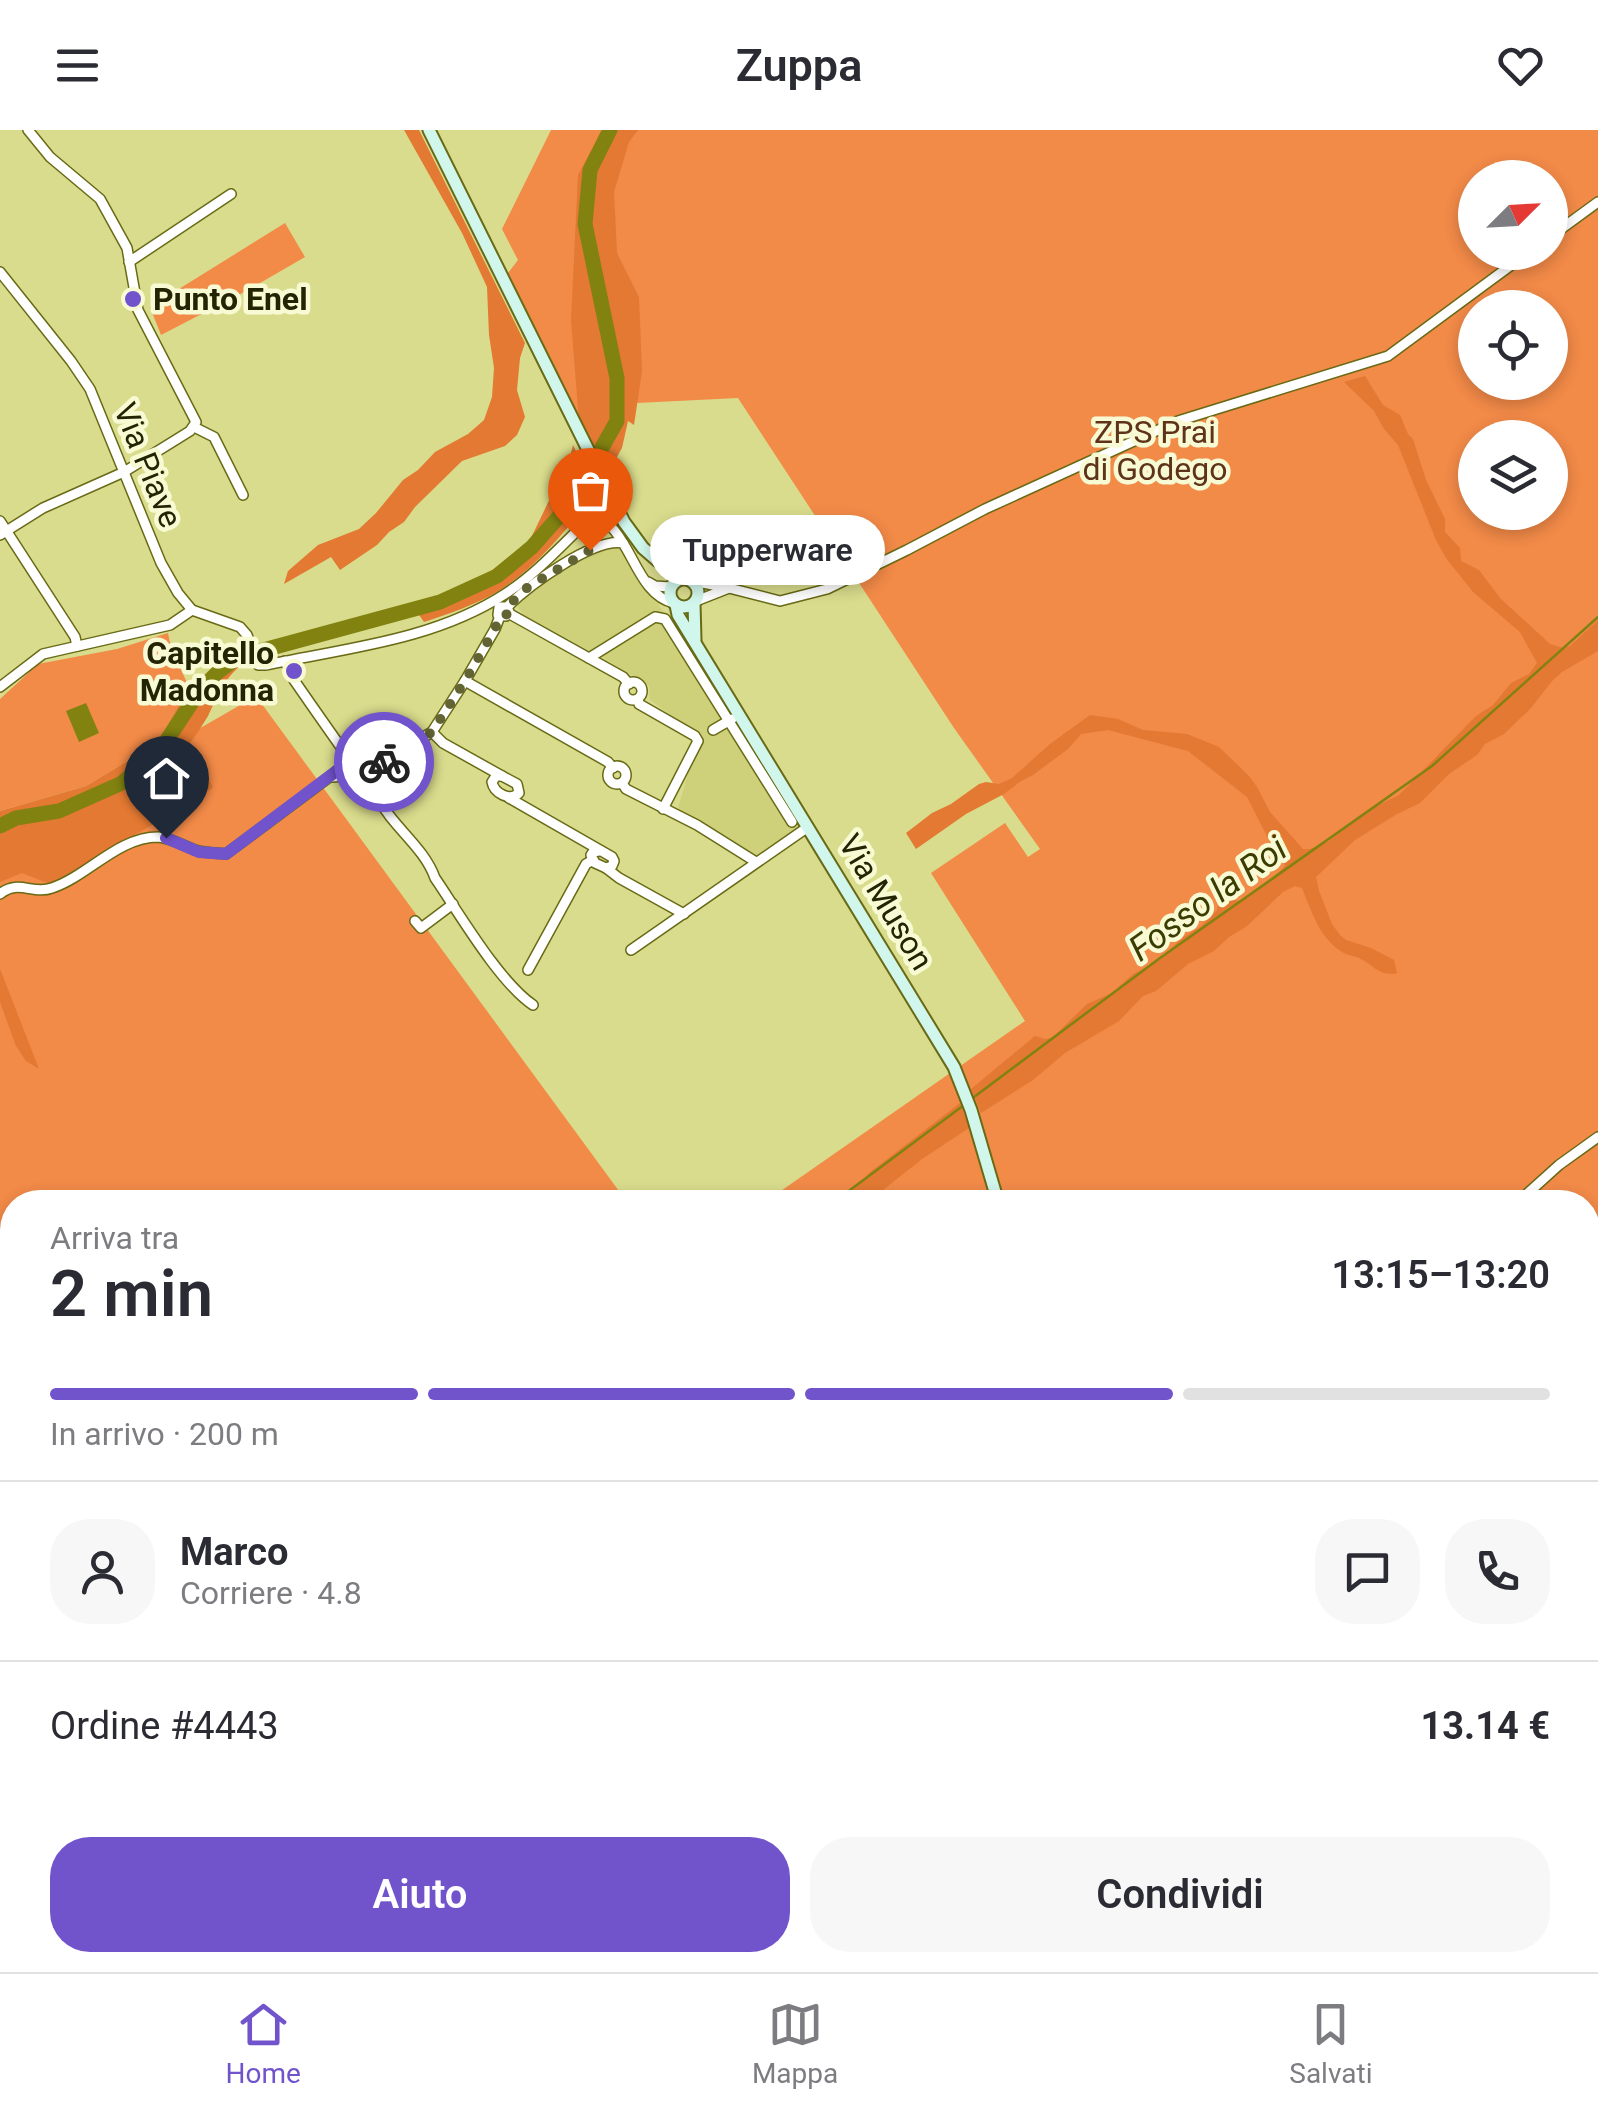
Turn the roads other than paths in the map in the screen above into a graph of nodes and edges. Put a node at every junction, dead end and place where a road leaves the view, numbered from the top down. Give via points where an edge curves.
1 (28, 130) edge
2 (429, 130) edge
3 (231, 194) dead end
4 (1598, 202) edge
5 (1568, 224) edge
6 (130, 262) junction
7 (1505, 270) edge
8 (0, 272) edge
9 (194, 427) junction
10 (124, 472) junction
11 (242, 495) dead end
12 (612, 499) junction
13 (592, 520) junction
14 (2, 529) edge
15 (623, 543) junction
16 (658, 560) junction
17 (646, 580) junction
18 (689, 580) junction
19 (671, 586) junction
20 (729, 588) junction
21 (695, 602) junction
22 (675, 604) junction
23 (192, 610) junction
24 (505, 612) junction
25 (696, 644) junction
26 (77, 646) junction
27 (589, 658) junction
28 (285, 661) junction
29 (465, 681) junction
30 (0, 688) edge
31 (734, 718) junction
32 (432, 732) junction
33 (697, 738) junction
34 (351, 760) junction
35 (361, 775) junction
36 (495, 775) junction
37 (330, 778) junction
38 (781, 794) junction
39 (517, 798) junction
40 (663, 809) junction
41 (792, 822) dead end
42 (808, 827) junction
43 (594, 852) junction
44 (756, 862) junction
45 (0, 894) edge
46 (452, 904) junction
47 (684, 914) junction
48 (415, 920) dead end
49 (632, 950) dead end
50 (528, 970) dead end
51 (533, 1005) dead end
52 (1598, 1136) edge
53 (995, 1190) edge
54 (1531, 1190) edge

1 - 6 street via 100,199
2 - 12 main road, Via Muson
3 - 6 street
4 - 5 street
6 - 9 street via 138,310
7 - 20 street via 1388,356 1178,420 826,589 780,601
8 - 10 street, Via Piave via 90,389
9 - 10 street
9 - 11 street via 214,437
10 - 14 street
10 - 23 street, Via Piave via 161,564
12 - 13 street
12 - 16 main road, Via Muson via 634,538
13 - 15 street via 609,523
13 - 28 street via 526,579 468,615 398,638
14 - 26 street
15 - 17 street
15 - 24 street via 590,550 528,587
16 - 18 main road, Via Muson
16 - 19 main road, Via Muson
17 - 19 street
17 - 22 street via 663,601
18 - 19 main road
18 - 20 street
18 - 21 main road, Via Muson via 698,590
19 - 22 main road, Via Muson
20 - 21 street
21 - 22 main road
21 - 25 main road, Via Muson
22 - 25 main road, Via Muson
23 - 26 street via 170,625
23 - 28 street via 240,627 258,664
24 - 27 street
24 - 29 street
25 - 31 main road, Via Muson
26 - 30 street via 36,658
27 - 31 street via 659,616
27 - 33 street via 640,686 639,704
28 - 34 street
29 - 32 street
29 - 40 street via 608,762 608,778
31 - 33 street
31 - 38 main road, Via Muson
32 - 35 street
32 - 36 street
33 - 40 street
34 - 35 street
34 - 37 street
35 - 37 street
35 - 46 street via 430,863
36 - 39 street via 517,784
36 - 39 street via 495,790
37 - 45 street via 226,854 152,837 48,890 16,886
38 - 41 street
38 - 42 main road, Via Muson
39 - 43 street
40 - 44 street
42 - 44 street
42 - 53 main road, Via Muson via 940,1043 972,1110
43 - 47 street via 612,857 609,867 619,878
43 - 50 street
44 - 47 street
46 - 48 street via 421,928
46 - 51 street via 518,995
47 - 49 street
52 - 54 street

